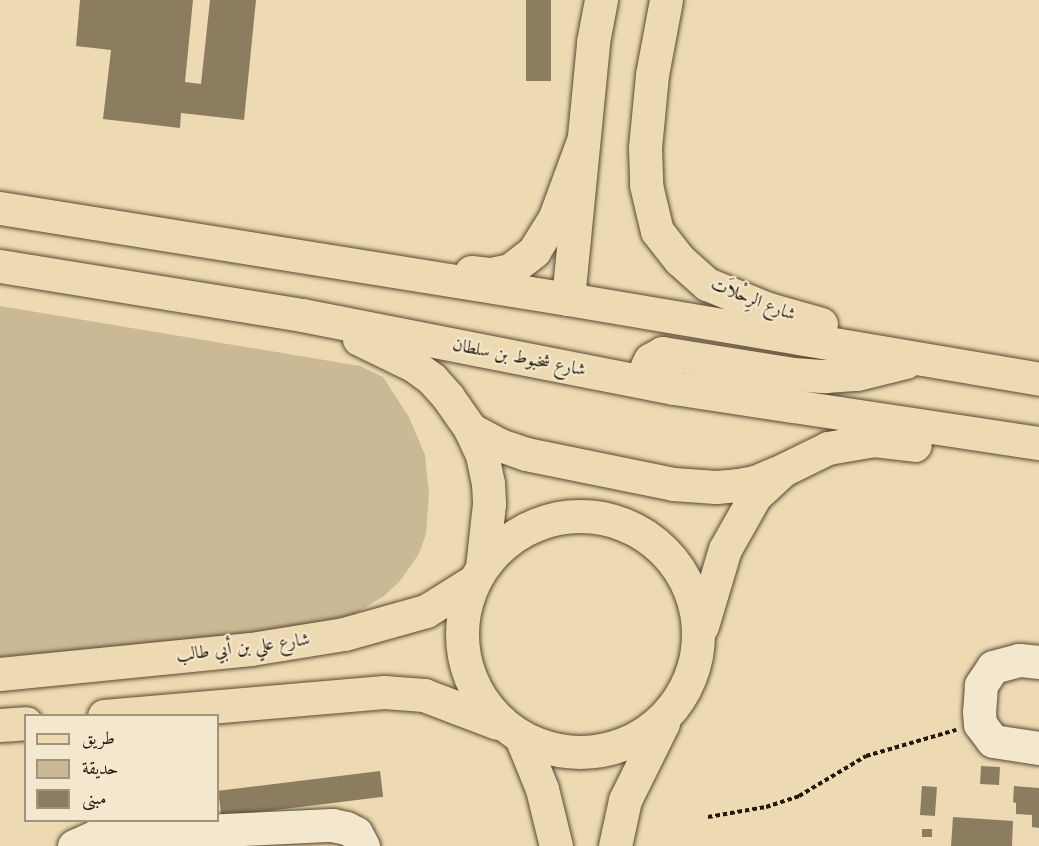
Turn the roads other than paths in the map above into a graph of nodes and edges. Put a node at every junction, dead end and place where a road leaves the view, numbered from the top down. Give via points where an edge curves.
1 (601, 0) edge
2 (666, 0) edge
3 (583, 141) junction
4 (0, 208) edge
5 (347, 263) junction
6 (0, 266) edge
7 (568, 299) junction
8 (302, 315) junction
9 (919, 358) junction
10 (1039, 379) edge
11 (656, 384) junction
12 (470, 429) junction
13 (1039, 443) edge
14 (1039, 465) edge
15 (783, 470) junction
16 (478, 574) junction
17 (699, 636) junction
18 (1039, 662) edge
19 (0, 674) edge
20 (127, 714) edge
21 (668, 714) junction
22 (24, 723) edge
23 (0, 725) edge
24 (513, 731) junction
25 (1039, 748) edge
26 (74, 846) edge
27 (363, 846) edge
28 (556, 846) edge
29 (615, 846) edge

1 - 3 main road
2 - 9 main road, شارع الرِحْلاَت via 652,75 645,148 646,185 657,231 680,260 707,284 768,309
3 - 5 main road via 546,234 534,251 510,270 491,274
3 - 7 main road
4 - 5 main road
5 - 7 main road
6 - 8 main road, شارع شخبوط بن سلطان
7 - 9 main road
8 - 11 main road, شارع شخبوط بن سلطان
8 - 12 main road via 413,365 448,397
9 - 10 main road
9 - 11 main road via 867,372 825,376 662,353 647,366
11 - 13 main road, شارع شخبوط بن سلطان
12 - 15 main road via 526,454 674,484 716,487 755,482
12 - 16 main road via 482,455 488,483 489,504
14 - 15 main road via 874,440 828,448
15 - 17 main road via 755,496 725,549
16 - 17 main road via 497,549 536,524 582,516 627,526 657,545 680,571 691,591
16 - 19 main road, شارع علي بن أبي طالب via 426,611 344,634 251,649
16 - 24 main road via 462,619 463,658 478,696
17 - 21 main road via 691,678
18 - 25 lane via 1006,662 986,674 981,685 980,724 993,741
20 - 24 main road via 384,692 424,695
21 - 24 main road via 632,741 588,753 542,747
21 - 29 main road via 625,800
22 - 23 main road
24 - 28 main road via 542,789
26 - 27 lane via 96,836 332,825 356,833

